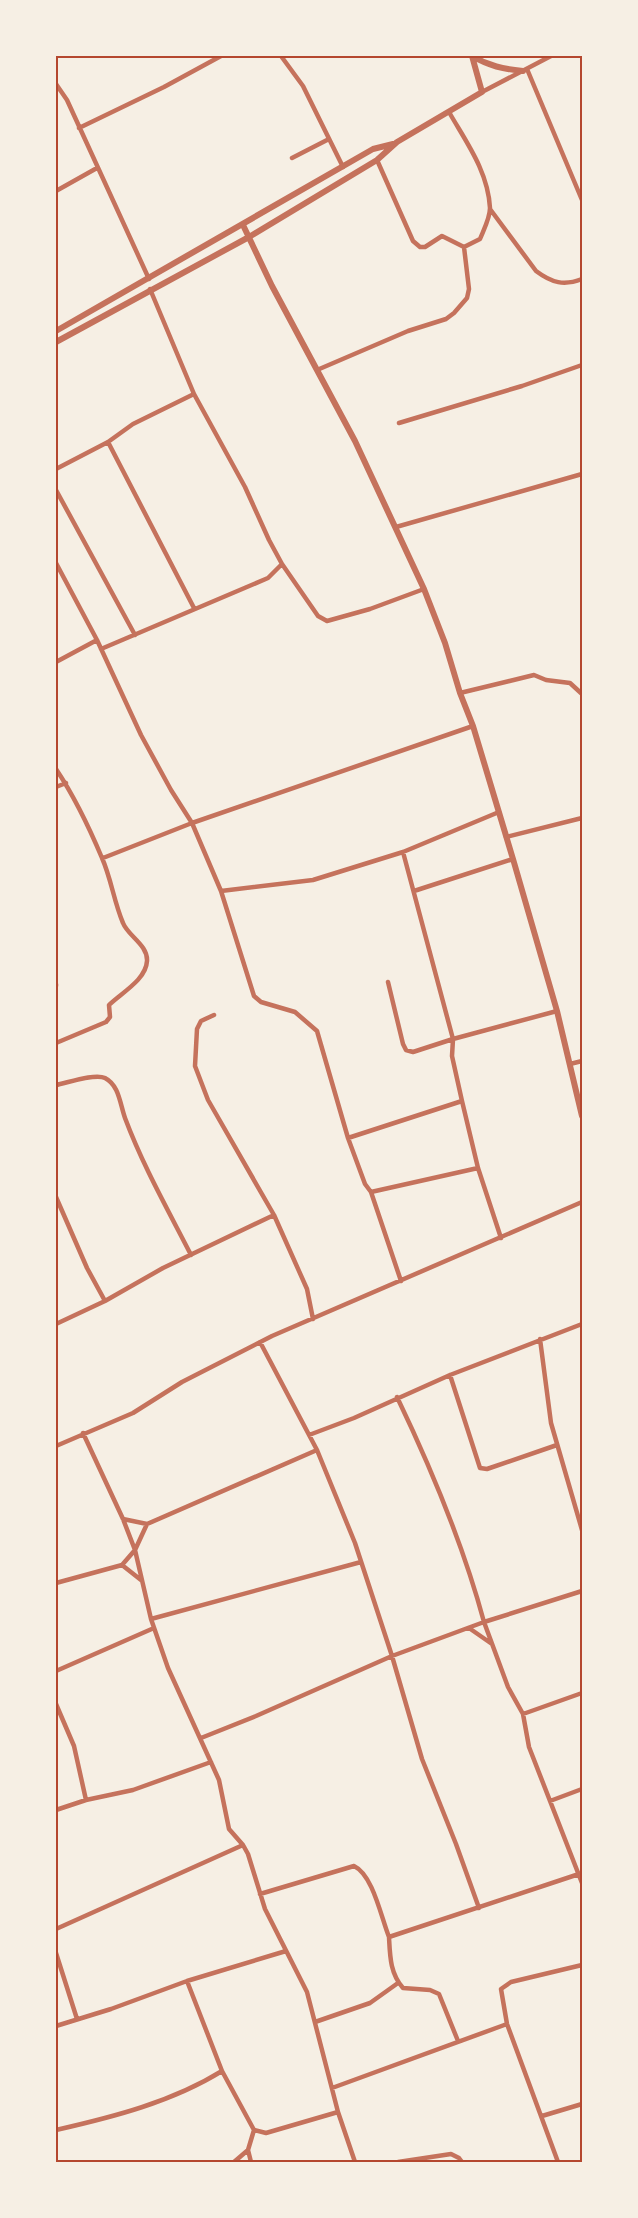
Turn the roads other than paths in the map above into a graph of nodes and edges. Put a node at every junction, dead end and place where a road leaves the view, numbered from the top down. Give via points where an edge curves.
1 (221, 56) edge
2 (283, 56) edge
3 (472, 56) edge
4 (551, 56) edge
5 (525, 70) junction
6 (56, 87) edge
7 (482, 92) junction
8 (449, 112) junction
9 (79, 128) junction
10 (329, 139) junction
11 (397, 142) junction
12 (292, 158) dead end
13 (377, 160) junction
14 (343, 167) junction
15 (97, 168) junction
16 (56, 191) edge
17 (582, 200) edge
18 (490, 208) junction
19 (243, 225) junction
20 (249, 237) junction
21 (464, 247) junction
22 (149, 279) junction
23 (582, 279) edge
24 (150, 289) junction
25 (56, 332) edge
26 (56, 342) edge
27 (582, 365) edge
28 (317, 370) junction
29 (194, 394) junction
30 (399, 423) dead end
31 (108, 442) junction
32 (56, 469) edge
33 (582, 474) edge
34 (56, 490) edge
35 (396, 527) junction
36 (56, 563) edge
37 (282, 564) junction
38 (424, 589) junction
39 (194, 608) junction
40 (135, 635) junction
41 (97, 640) junction
42 (101, 649) junction
43 (56, 662) edge
44 (460, 693) junction
45 (582, 694) edge
46 (473, 726) junction
47 (56, 769) edge
48 (66, 783) junction
49 (56, 787) edge
50 (499, 812) junction
51 (582, 818) edge
52 (192, 823) junction
53 (506, 837) junction
54 (403, 852) junction
55 (103, 858) junction
56 (513, 859) junction
57 (221, 891) junction
58 (414, 891) junction
59 (388, 982) dead end
60 (557, 1011) junction
61 (213, 1015) dead end
62 (453, 1039) junction
63 (56, 1043) edge
64 (582, 1061) edge
65 (570, 1064) junction
66 (56, 1085) edge
67 (462, 1101) junction
68 (582, 1116) edge
69 (348, 1138) junction
70 (478, 1168) junction
71 (371, 1192) junction
72 (56, 1197) edge
73 (582, 1202) edge
74 (274, 1215) junction
75 (501, 1238) junction
76 (191, 1255) junction
77 (401, 1281) junction
78 (105, 1301) junction
79 (313, 1319) junction
80 (56, 1324) edge
81 (582, 1324) edge
82 (540, 1339) junction
83 (260, 1342) junction
84 (450, 1375) junction
85 (397, 1397) junction
86 (83, 1433) junction
87 (309, 1435) junction
88 (557, 1445) junction
89 (56, 1446) edge
90 (317, 1450) junction
91 (123, 1519) junction
92 (147, 1524) junction
93 (582, 1530) edge
94 (135, 1550) junction
95 (361, 1562) junction
96 (122, 1565) junction
97 (142, 1581) junction
98 (56, 1582) edge
99 (582, 1591) edge
100 (151, 1619) junction
101 (484, 1622) junction
102 (154, 1628) junction
103 (468, 1628) junction
104 (492, 1644) junction
105 (392, 1656) junction
106 (56, 1671) edge
107 (582, 1693) edge
108 (56, 1704) edge
109 (523, 1714) junction
110 (201, 1738) junction
111 (211, 1762) junction
112 (582, 1789) edge
113 (86, 1800) junction
114 (550, 1801) junction
115 (56, 1810) edge
116 (243, 1845) junction
117 (581, 1874) edge
118 (582, 1883) edge
119 (260, 1894) junction
120 (479, 1908) junction
121 (56, 1929) edge
122 (389, 1937) junction
123 (286, 1951) junction
124 (56, 1953) edge
125 (582, 1965) edge
126 (187, 1981) junction
127 (398, 1983) junction
128 (76, 2019) junction
129 (315, 2022) junction
130 (507, 2024) junction
131 (56, 2026) edge
132 (458, 2041) junction
133 (222, 2071) junction
134 (332, 2088) junction
135 (582, 2104) edge
136 (338, 2112) junction
137 (542, 2116) junction
138 (56, 2130) edge
139 (254, 2130) junction
140 (248, 2150) junction
141 (234, 2163) edge
142 (251, 2163) edge
143 (355, 2163) edge
144 (398, 2163) edge
145 (462, 2163) edge
146 (558, 2163) edge

1 - 9 street
2 - 10 street
3 - 5 street via 504,69
3 - 7 street
4 - 5 street
5 - 7 street
5 - 17 street
6 - 9 street via 67,100
7 - 8 street
8 - 11 street
8 - 18 street via 484,175
9 - 15 street
10 - 12 street
10 - 14 street
11 - 13 street
11 - 14 street via 373,149
13 - 20 street
13 - 21 street via 417,246 425,247 442,236
14 - 19 street
15 - 16 street
15 - 22 street
18 - 21 street via 480,239
18 - 23 street via 546,279 568,283
19 - 20 street
19 - 22 street
20 - 24 street
20 - 28 street
21 - 28 street via 467,298 446,320 408,331
22 - 25 street
24 - 26 street
24 - 29 street
27 - 30 street
28 - 35 street
29 - 31 street via 133,424
29 - 37 street
31 - 32 street
31 - 39 street
33 - 35 street
34 - 40 street
35 - 38 street
36 - 41 street
37 - 38 street via 318,616 327,621
37 - 39 street via 268,578
38 - 44 street
39 - 40 street
40 - 42 street
41 - 42 street
41 - 43 street
42 - 52 street via 141,735
44 - 45 street via 534,675 570,683
44 - 46 street
46 - 50 street
46 - 52 street
47 - 48 street
48 - 49 street
48 - 55 street
50 - 53 street
50 - 54 street
51 - 53 street
52 - 55 street
52 - 57 street
53 - 56 street
54 - 57 street via 313,880
54 - 58 street
55 - 63 street via 123,926 148,958 133,984 110,1005 106,1022
56 - 58 street
56 - 60 street
57 - 69 street via 257,1000 296,1012 317,1031
58 - 62 street
59 - 62 street via 406,1050 413,1052
60 - 62 street
60 - 65 street
61 - 74 street via 196,1029 195,1066 208,1100
62 - 67 street via 452,1056
64 - 65 street
65 - 68 street
66 - 76 street via 94,1077 110,1082 149,1175
67 - 69 street
67 - 70 street
69 - 71 street
70 - 71 street
70 - 75 street
71 - 77 street
72 - 78 street
73 - 75 street
74 - 76 street
74 - 79 street via 307,1289
75 - 77 street
76 - 78 street
77 - 79 street
78 - 80 street
79 - 83 street
81 - 82 street
82 - 84 street
82 - 88 street
83 - 86 street via 182,1382 143,1408
83 - 87 street
84 - 85 street
84 - 88 street via 480,1468
85 - 87 street
85 - 101 street via 440,1493
86 - 89 street
86 - 91 street
87 - 90 street
88 - 93 street
90 - 92 street
90 - 95 street
91 - 92 street
91 - 94 street
92 - 94 street
94 - 96 street
94 - 97 street
95 - 100 street
95 - 105 street
96 - 97 street
96 - 98 street
97 - 100 street
99 - 101 street
100 - 102 street
101 - 103 street
101 - 104 street
102 - 106 street
102 - 110 street
103 - 104 street
103 - 105 street
104 - 109 street
105 - 110 street
105 - 120 street via 422,1759
107 - 109 street
108 - 113 street via 74,1746
109 - 114 street via 529,1747
110 - 111 street
111 - 113 street via 133,1790
111 - 116 street via 223,1793 229,1829
112 - 114 street
113 - 115 street
114 - 117 street
116 - 119 street
116 - 121 street
117 - 118 street
117 - 120 street
119 - 122 street via 354,1866 361,1869 370,1883
119 - 123 street
120 - 122 street
122 - 127 street via 390,1959
123 - 126 street
123 - 129 street via 307,1992
124 - 128 street
125 - 130 street via 511,1982 501,1989
126 - 128 street
126 - 133 street
127 - 129 street via 370,2003
127 - 132 street via 403,1988 430,1990 439,1995
128 - 131 street
129 - 134 street
130 - 132 street
130 - 137 street
132 - 134 street
133 - 138 street via 185,2092
133 - 139 street
134 - 136 street
135 - 137 street
136 - 139 street via 266,2133
136 - 143 street
137 - 146 street
139 - 140 street
140 - 141 street
140 - 142 street
144 - 145 street via 451,2154

